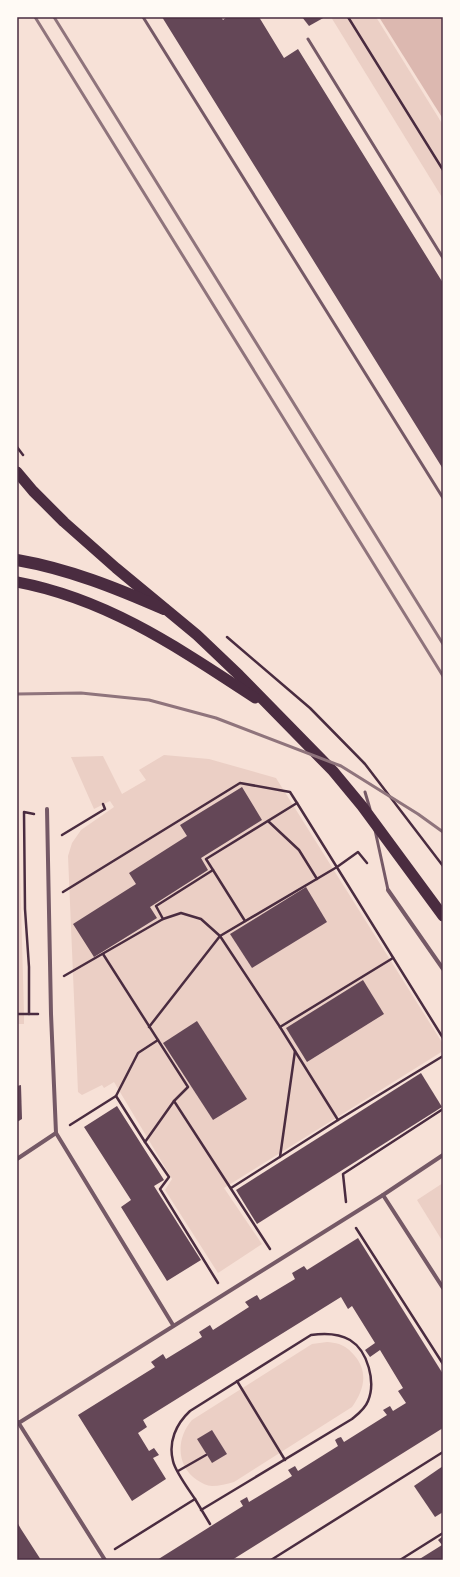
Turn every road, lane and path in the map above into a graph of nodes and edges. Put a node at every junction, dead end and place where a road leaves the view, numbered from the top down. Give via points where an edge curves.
1 (143, 17) edge
2 (348, 17) edge
3 (308, 40) dead end
4 (443, 170) edge
5 (443, 258) edge
6 (17, 472) edge
7 (443, 498) edge
8 (17, 560) edge
9 (17, 582) edge
10 (164, 609) junction
11 (273, 710) junction
12 (365, 792) dead end
13 (297, 803) junction
14 (103, 804) dead end
15 (47, 809) dead end
16 (34, 814) dead end
17 (268, 821) junction
18 (48, 844) junction
19 (358, 852) dead end
20 (337, 867) junction
21 (213, 870) junction
22 (317, 879) junction
23 (388, 890) joint
24 (49, 901) junction
25 (443, 916) edge
26 (163, 919) junction
27 (245, 921) junction
28 (220, 936) junction
29 (103, 954) junction
30 (393, 958) junction
31 (443, 969) edge
32 (50, 984) junction
33 (17, 1014) edge
34 (29, 1014) junction
35 (50, 1014) junction
36 (149, 1026) junction
37 (280, 1026) junction
38 (443, 1038) edge
39 (158, 1040) junction
40 (295, 1050) junction
41 (443, 1056) edge
42 (116, 1096) junction
43 (174, 1101) junction
44 (443, 1110) edge
45 (338, 1120) junction
46 (56, 1133) junction
47 (145, 1142) junction
48 (443, 1155) edge
49 (280, 1157) junction
50 (17, 1159) edge
51 (231, 1188) junction
52 (383, 1195) junction
53 (348, 1216) junction
54 (277, 1261) junction
55 (443, 1288) edge
56 (224, 1293) junction
57 (173, 1325) junction
58 (443, 1364) edge
59 (237, 1381) junction
60 (17, 1422) edge
61 (443, 1452) edge
62 (206, 1455) dead end
63 (285, 1460) junction
64 (178, 1471) junction
65 (195, 1499) junction
66 (201, 1510) junction
67 (210, 1524) dead end
68 (443, 1532) edge
69 (104, 1558) edge
70 (271, 1560) edge
71 (400, 1560) edge

1 - 7 lane
2 - 4 path
3 - 5 lane
6 - 10 highway via 64,522
8 - 10 highway via 66,571 111,586
9 - 11 highway via 43,586 84,600 124,618 167,642
10 - 11 highway via 202,640
11 - 25 highway via 333,771 362,806
12 - 23 lane
13 - 17 path
13 - 20 path
13 - 24 path via 290,792 240,783
14 - 18 path via 105,809
15 - 18 street
16 - 34 path via 24,812
17 - 21 path via 206,859
17 - 22 path via 299,850
18 - 24 street
19 - 20 path
20 - 22 path
20 - 30 path
21 - 26 path via 156,906
21 - 27 path
22 - 27 path
23 - 31 street
24 - 32 street
26 - 28 path via 181,913 200,919
26 - 29 path
27 - 28 path
28 - 36 path
28 - 37 path
29 - 32 path
29 - 36 path
30 - 37 path
30 - 38 path
32 - 35 street
33 - 34 path
34 - 35 path
35 - 46 street
36 - 39 path
37 - 40 path
39 - 42 path via 138,1053
39 - 43 path via 188,1087
40 - 45 path
40 - 49 path
41 - 45 path
42 - 46 path
42 - 47 path
43 - 47 path
43 - 51 path
44 - 53 path via 343,1174
45 - 49 path
46 - 50 street
46 - 57 street
47 - 56 path via 169,1177 160,1189
48 - 52 street
49 - 51 path
51 - 54 path
52 - 53 street
52 - 55 street
53 - 54 street
53 - 58 path
54 - 56 street
56 - 57 street
57 - 60 street
59 - 63 path
59 - 63 path via 311,1335 334,1334 350,1339 363,1355 369,1368 371,1391 368,1402 361,1412
59 - 64 path via 180,1420 174,1432 172,1449 173,1463
60 - 69 street
61 - 70 path
62 - 64 path
63 - 66 path
64 - 65 path
65 - 66 path
65 - 69 path
66 - 67 path
68 - 71 path

